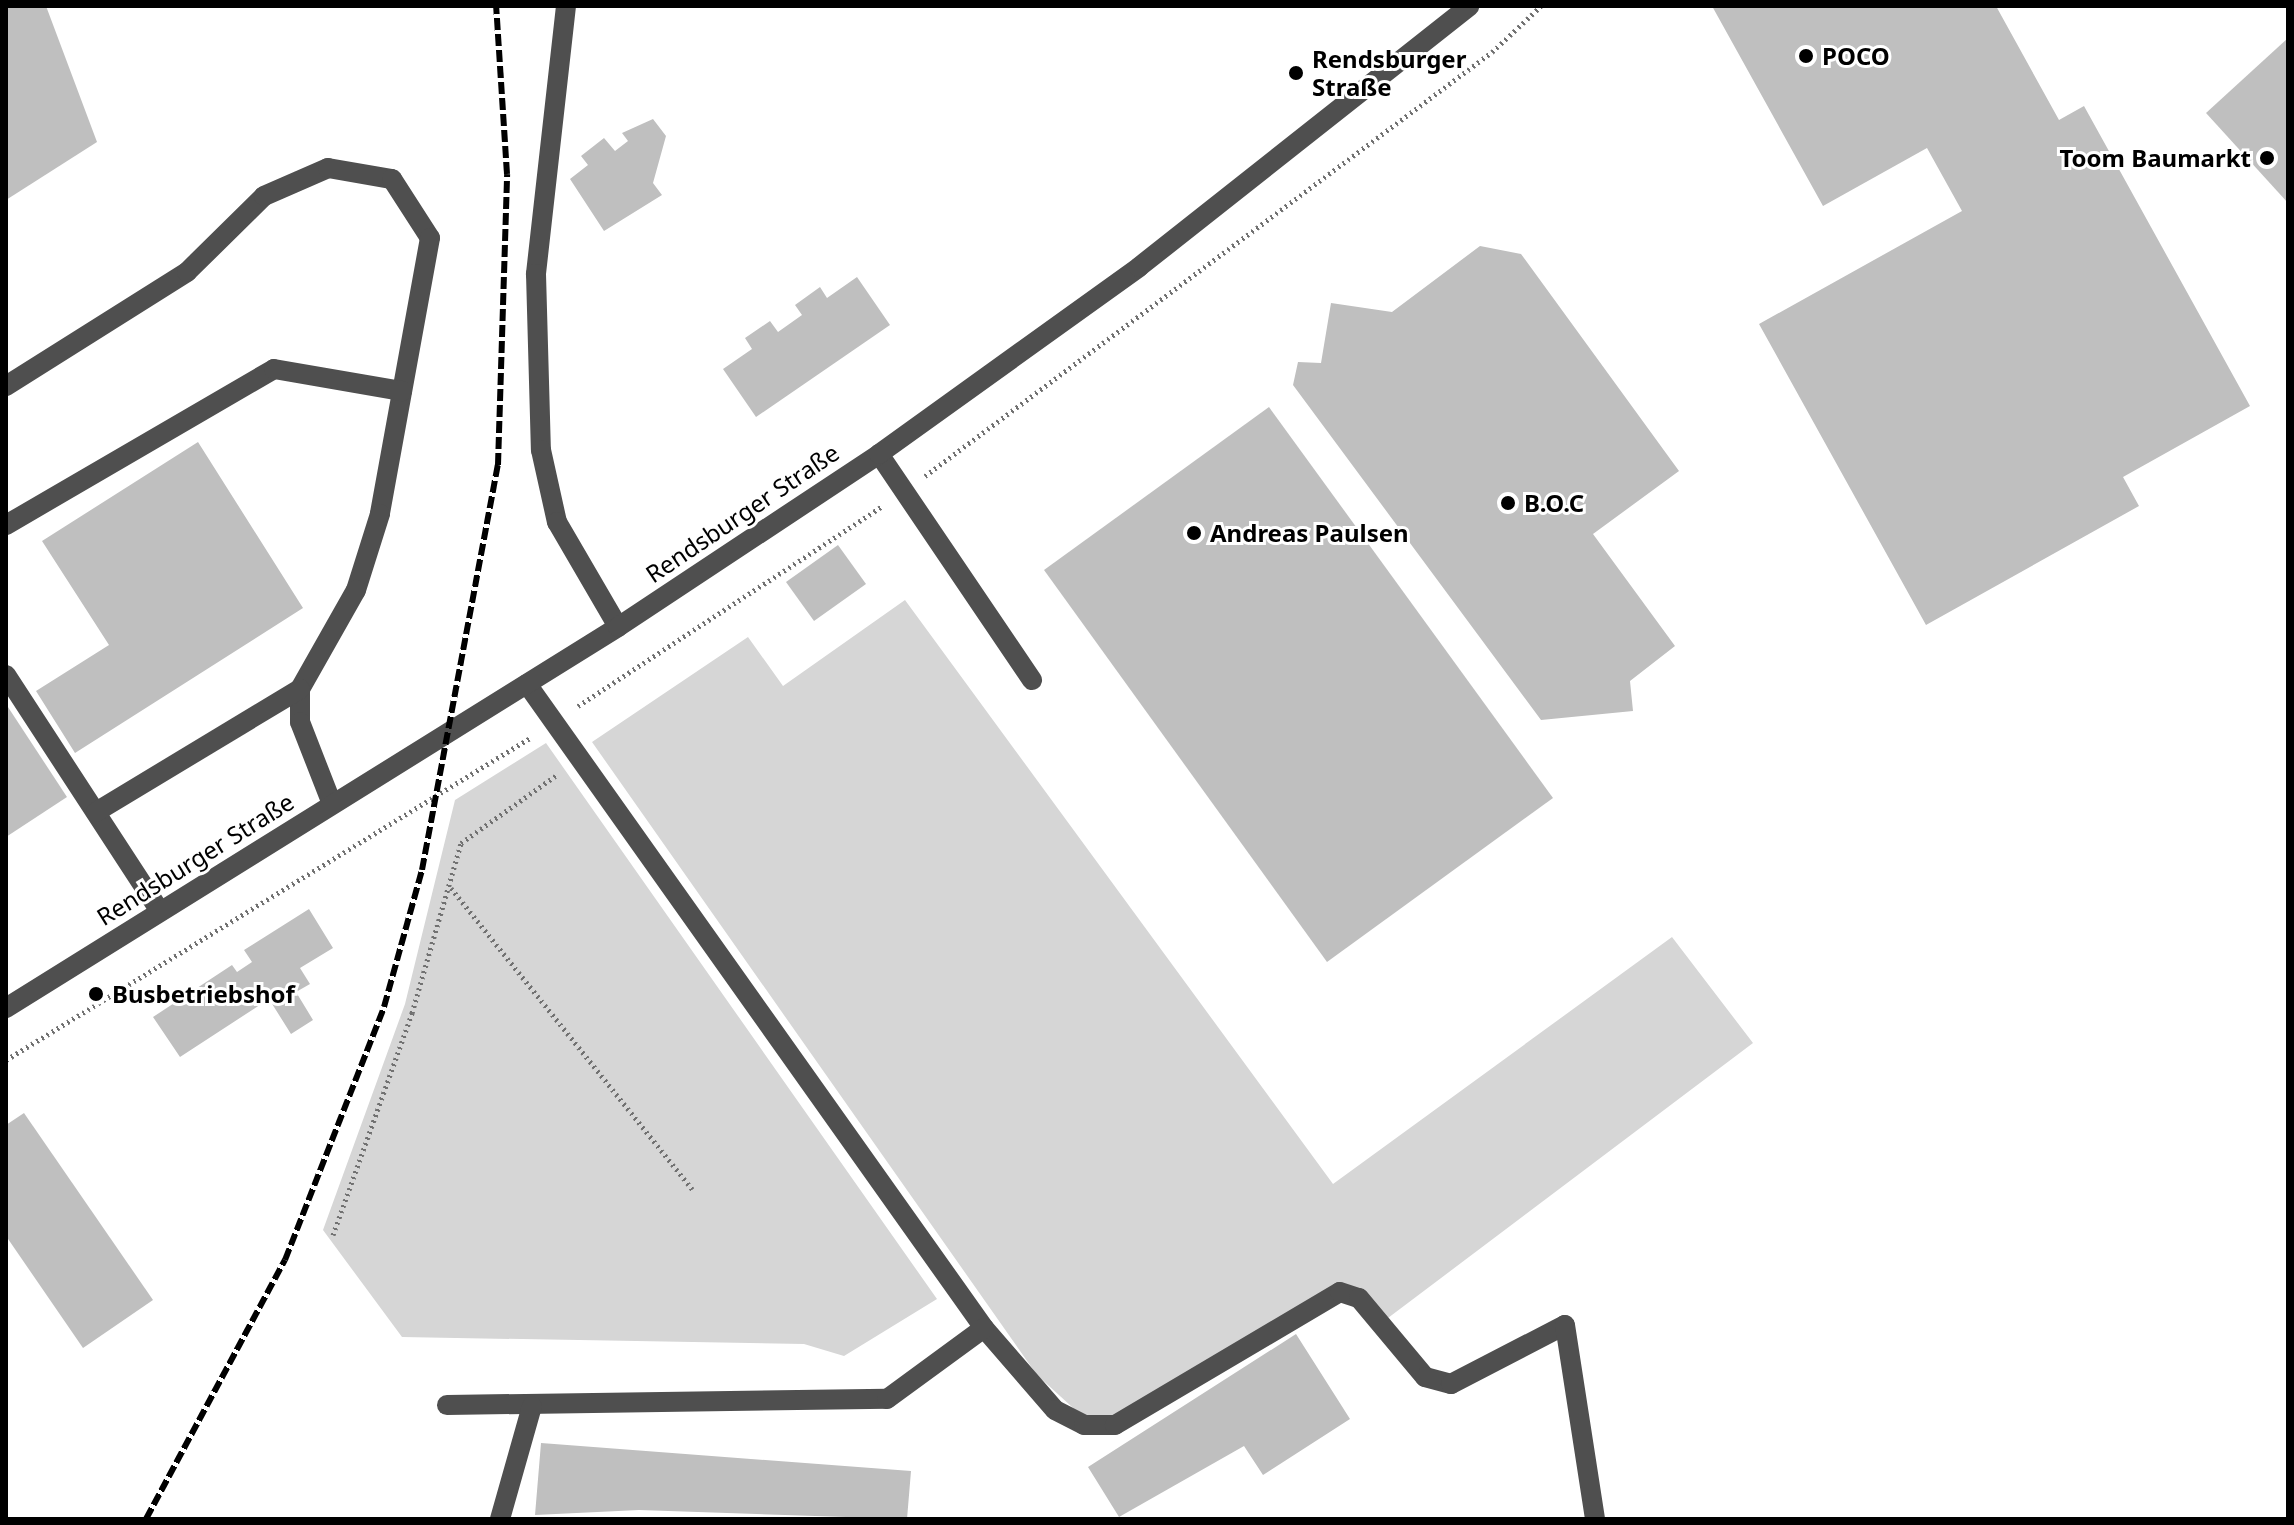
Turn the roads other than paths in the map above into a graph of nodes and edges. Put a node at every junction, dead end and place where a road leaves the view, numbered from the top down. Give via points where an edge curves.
1 (566, 6) edge
2 (1462, 8) edge
3 (6, 386) edge
4 (402, 391) junction
5 (879, 454) junction
6 (6, 525) edge
7 (618, 627) junction
8 (6, 675) edge
9 (1032, 680) dead end
10 (527, 684) junction
11 (300, 689) junction
12 (332, 804) junction
13 (96, 812) junction
14 (160, 911) junction
15 (6, 1008) edge
16 (984, 1328) junction
17 (447, 1405) dead end
18 (532, 1406) junction
19 (500, 1519) edge
20 (1595, 1519) edge

1 - 7 street via 536,274 541,450 557,522
2 - 5 street, Rendsburger Straße via 1139,267
3 - 4 street via 187,272 264,196 328,168 392,179 430,238
4 - 6 street via 274,369
4 - 11 street via 380,514 356,590
5 - 7 street, Rendsburger Straße
5 - 9 street
7 - 10 street, Rendsburger Straße
8 - 13 street
10 - 12 street, Rendsburger Straße
10 - 16 street via 576,762
11 - 12 street via 300,722
11 - 13 street
12 - 14 street, Rendsburger Straße
13 - 14 street
14 - 15 street, Rendsburger Straße
16 - 18 street via 887,1399
16 - 20 street via 1044,1400 1070,1420 1097,1427 1131,1418 1340,1292 1359,1298 1425,1377 1451,1384 1565,1325
17 - 18 street
18 - 19 street

